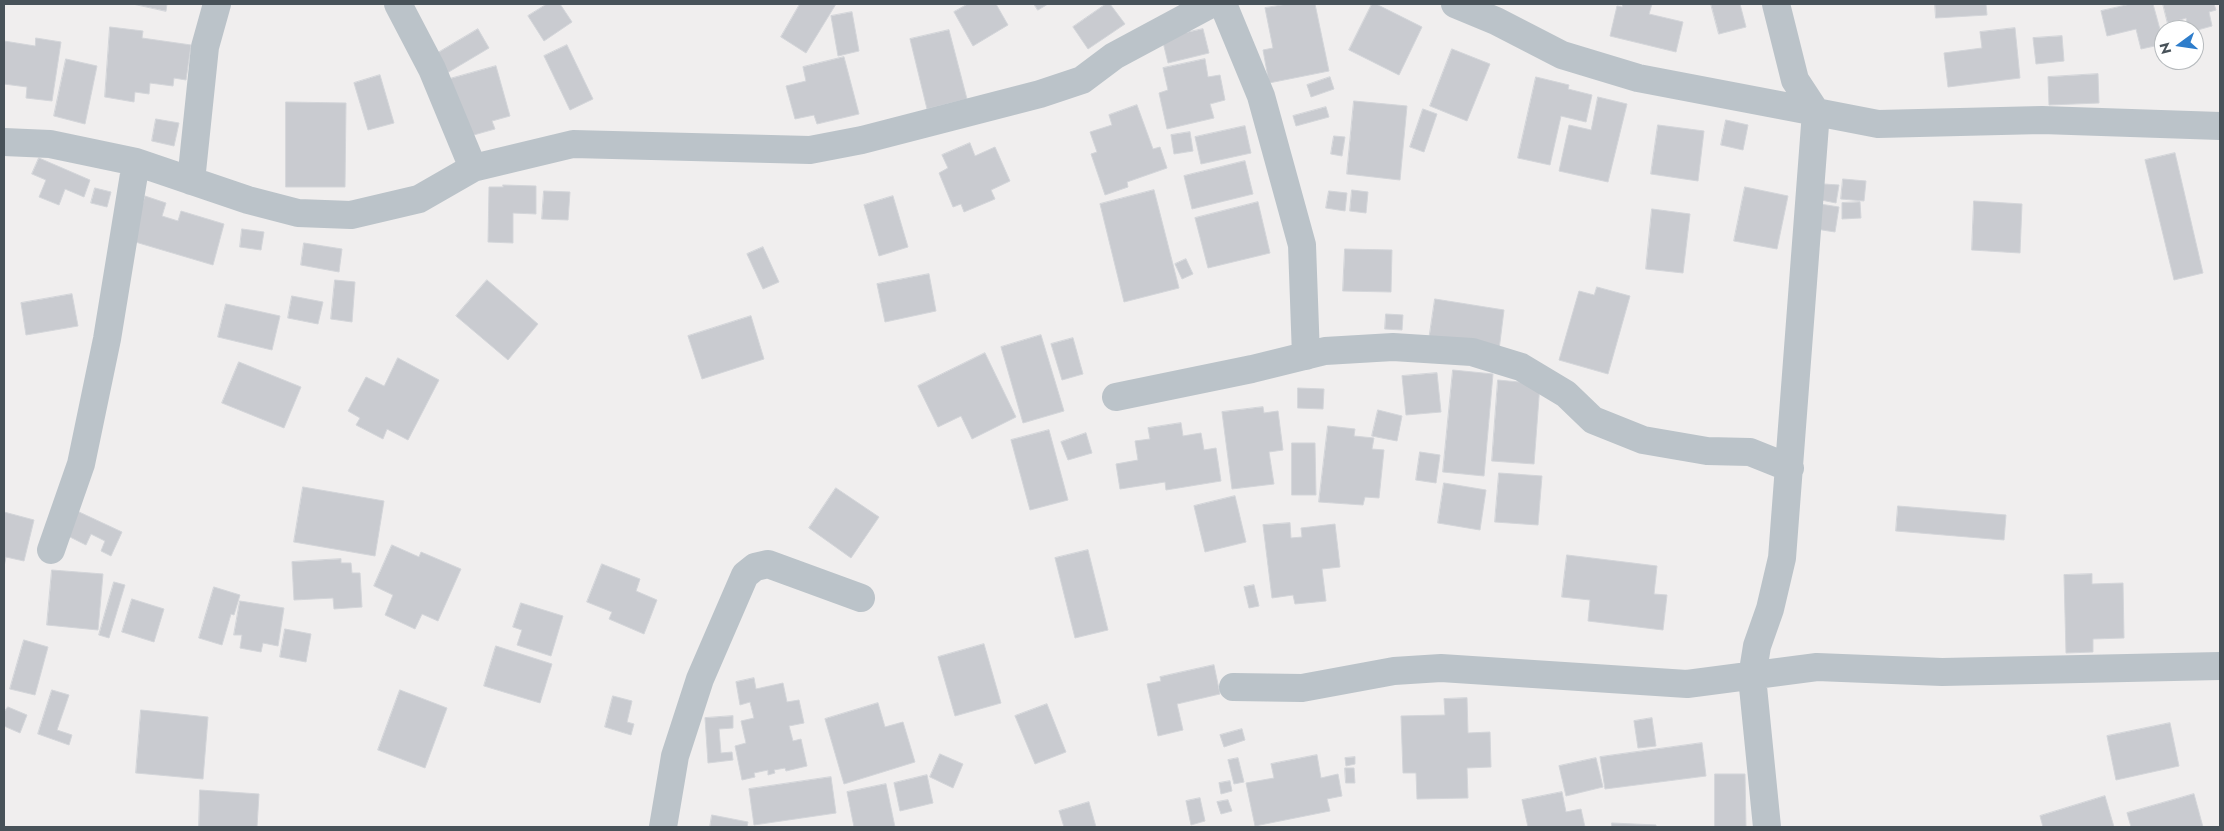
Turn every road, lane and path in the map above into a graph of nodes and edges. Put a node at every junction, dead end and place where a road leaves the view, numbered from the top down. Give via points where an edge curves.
1 (217, 4) edge
2 (398, 4) edge
3 (1211, 4) edge
4 (1223, 4) edge
5 (1455, 4) edge
6 (1776, 4) edge
7 (1816, 112) junction
8 (2220, 126) edge
9 (4, 142) edge
10 (136, 162) junction
11 (473, 168) junction
12 (191, 180) junction
13 (1306, 356) junction
14 (1116, 397) dead end
15 (1790, 468) junction
16 (51, 550) dead end
17 (861, 598) dead end
18 (2220, 666) edge
19 (1752, 677) junction
20 (1233, 688) dead end
21 (663, 827) edge
22 (1767, 827) edge

1 - 12 street via 205,47
2 - 11 street via 432,69
3 - 11 street via 1114,56 1082,80 862,140 810,150 572,144
4 - 13 street via 1261,96 1302,245
5 - 7 street via 1562,55 1638,78
6 - 7 street via 1795,80
7 - 8 street via 1878,124 2042,120
7 - 15 street
9 - 10 street via 50,144
10 - 12 street
10 - 16 street via 107,339 81,464
11 - 12 street via 419,199 351,215 298,213
13 - 14 street
13 - 15 street via 1325,351 1393,347 1472,352 1520,367 1566,394 1593,420 1642,440 1707,451 1750,452
15 - 19 street via 1782,558 1757,646
17 - 21 street via 768,564 755,567 744,575 697,688 675,756
18 - 19 street via 1942,672 1817,667
19 - 20 street via 1687,684 1441,668 1394,671 1302,688
19 - 22 street

